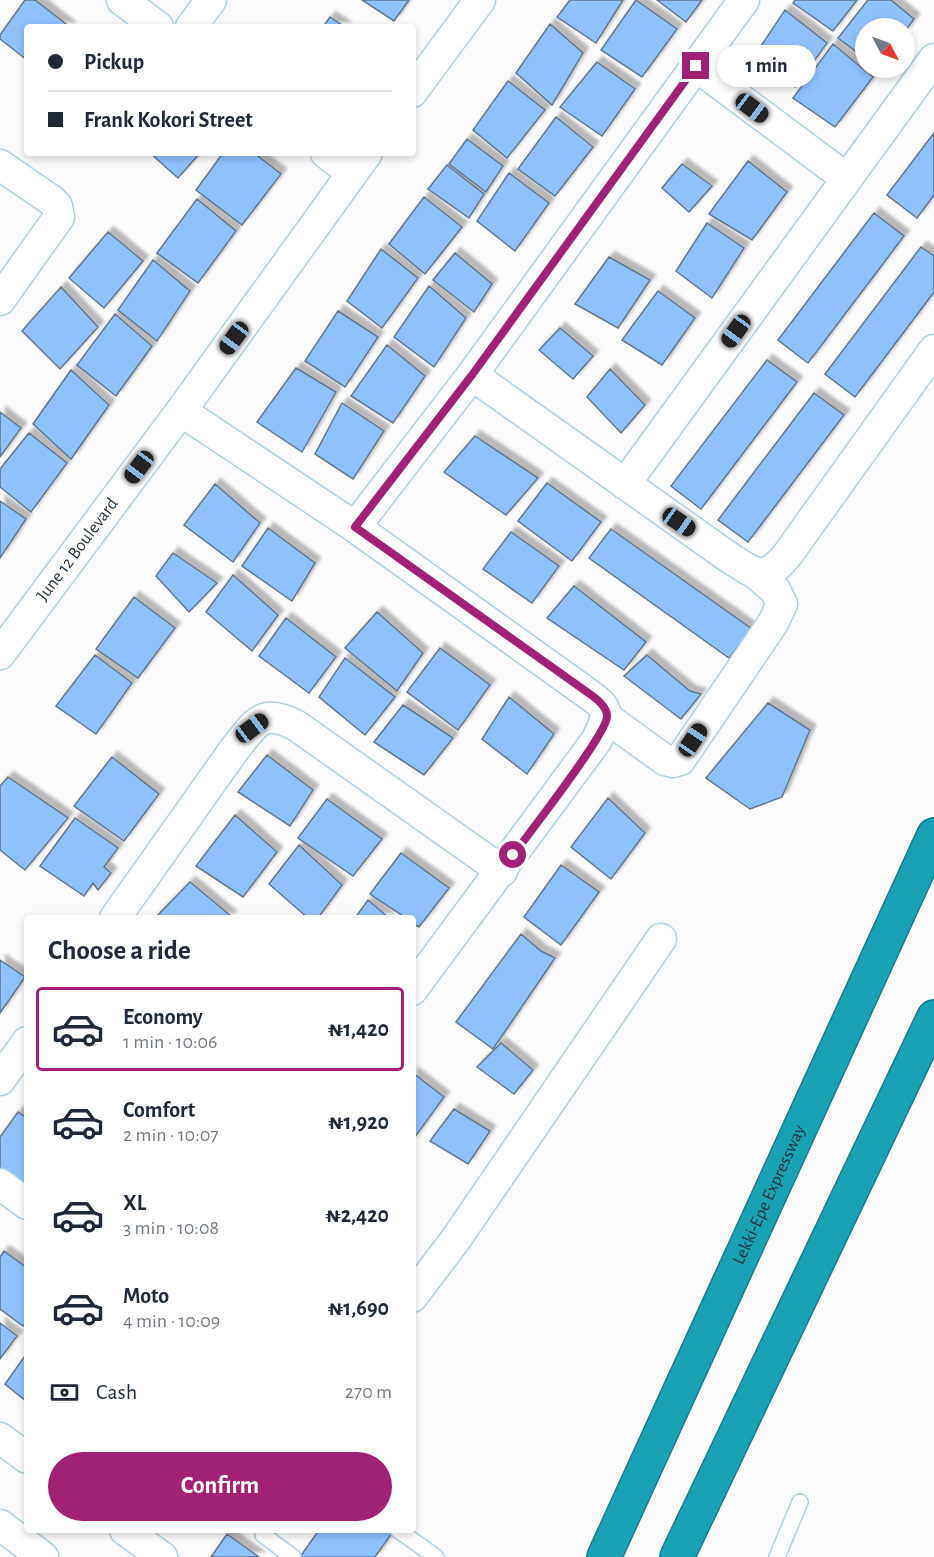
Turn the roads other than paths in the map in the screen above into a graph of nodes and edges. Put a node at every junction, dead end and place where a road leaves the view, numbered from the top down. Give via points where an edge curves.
1 (122, 0) edge
2 (211, 0) edge
3 (480, 0) edge
4 (744, 0) edge
5 (154, 24) edge
6 (193, 24) edge
7 (934, 59) edge
8 (696, 66) junction
9 (416, 87) edge
10 (336, 156) edge
11 (360, 163) edge
12 (0, 165) edge
13 (846, 178) junction
14 (0, 300) edge
15 (934, 350) edge
16 (472, 375) junction
17 (181, 411) junction
18 (625, 484) junction
19 (355, 527) junction
20 (755, 573) junction
21 (0, 654) edge
22 (607, 718) junction
23 (934, 835) edge
24 (502, 871) junction
25 (117, 915) edge
26 (662, 939) dead end
27 (416, 985) edge
28 (934, 1017) edge
29 (24, 1046) edge
30 (0, 1080) edge
31 (0, 1184) edge
32 (24, 1202) edge
33 (416, 1292) edge
34 (0, 1438) edge
35 (24, 1456) edge
36 (800, 1502) dead end
37 (0, 1525) edge
38 (129, 1533) edge
39 (264, 1533) edge
40 (402, 1533) edge
41 (43, 1557) edge
42 (162, 1557) edge
43 (293, 1557) edge
44 (436, 1557) edge
45 (604, 1557) edge
46 (677, 1557) edge
47 (777, 1557) edge

1 - 5 street
2 - 6 street
3 - 9 street
4 - 8 street
7 - 13 street
8 - 13 street
8 - 16 street
10 - 11 street
11 - 17 street, June 12 Boulevard
12 - 14 street via 51,200 59,217
13 - 18 street
15 - 20 street via 776,569
16 - 18 street
16 - 19 street
17 - 19 street
17 - 21 street, June 12 Boulevard
18 - 20 street
19 - 22 street via 590,694 599,701
20 - 22 street via 774,590 782,604 680,760 665,760
22 - 24 street via 596,741
23 - 45 highway, Lekki-Epe Expressway
24 - 25 street via 297,726 279,717 267,717 234,750
24 - 27 street
26 - 33 street
28 - 46 highway
29 - 30 street
31 - 32 street
34 - 35 street
36 - 47 lane
37 - 41 street
38 - 42 street
39 - 43 lane
40 - 44 lane

